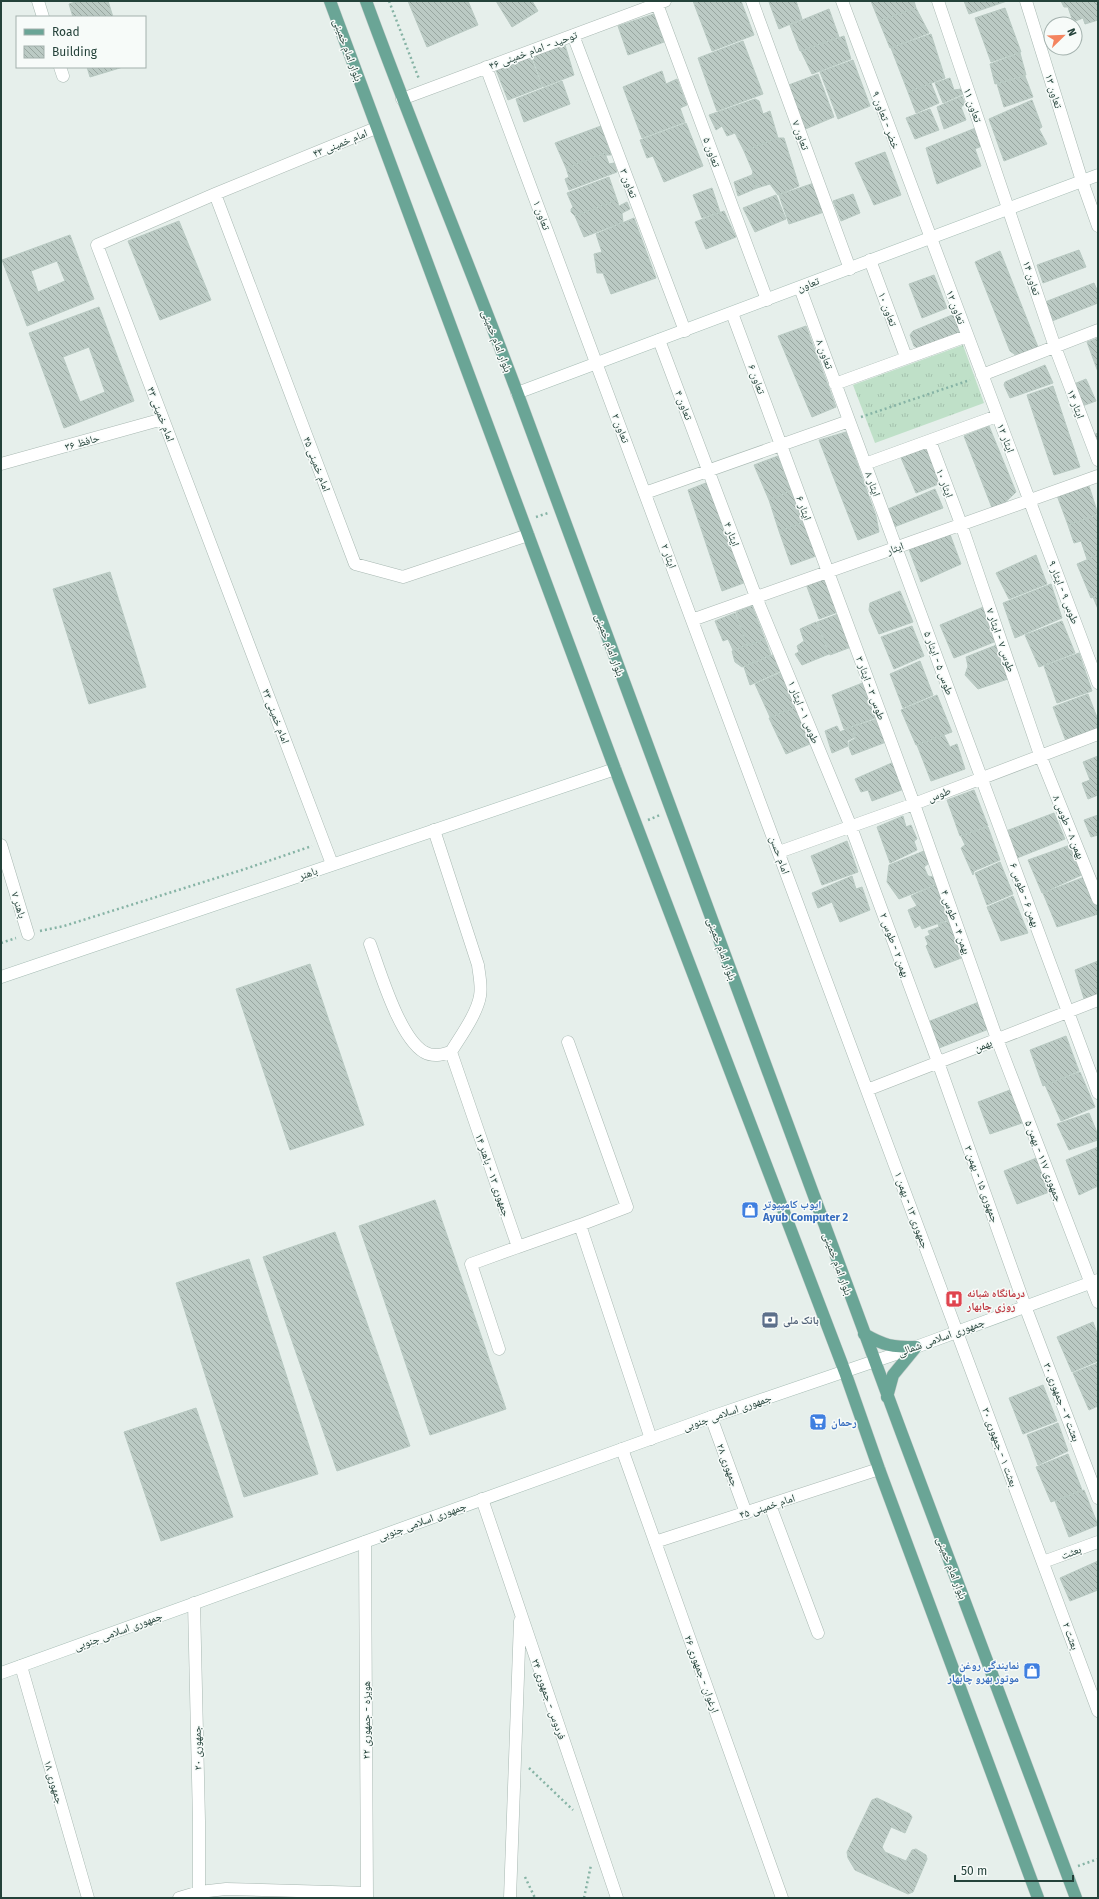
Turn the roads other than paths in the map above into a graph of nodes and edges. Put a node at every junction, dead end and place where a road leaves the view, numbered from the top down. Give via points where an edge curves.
1 (38, 1) edge
2 (330, 1) edge
3 (366, 1) edge
4 (752, 1) edge
5 (842, 1) edge
6 (938, 1) edge
7 (1026, 1) edge
8 (661, 2) edge
9 (43, 16) edge
10 (573, 35) junction
11 (486, 68) junction
12 (402, 99) junction
13 (376, 128) junction
14 (1098, 175) edge
15 (1082, 181) junction
16 (215, 194) junction
17 (1009, 209) junction
18 (1098, 226) edge
19 (930, 239) junction
20 (870, 260) junction
21 (850, 269) junction
22 (800, 288) junction
23 (767, 300) junction
24 (732, 313) junction
25 (685, 330) junction
26 (1098, 330) edge
27 (967, 336) junction
28 (659, 340) junction
29 (1054, 347) junction
30 (906, 358) junction
31 (597, 363) junction
32 (982, 375) junction
33 (836, 384) junction
34 (517, 393) junction
35 (997, 416) junction
36 (163, 419) junction
37 (849, 421) junction
38 (930, 441) junction
39 (781, 445) junction
40 (1098, 460) edge
41 (1, 464) edge
42 (865, 464) junction
43 (708, 470) junction
44 (1098, 476) edge
45 (645, 493) junction
46 (1029, 500) junction
47 (961, 524) junction
48 (528, 535) junction
49 (896, 547) junction
50 (828, 572) junction
51 (756, 597) junction
52 (692, 620) junction
53 (1098, 683) edge
54 (1098, 734) edge
55 (1040, 755) junction
56 (615, 769) junction
57 (982, 778) junction
58 (914, 804) junction
59 (851, 827) junction
60 (434, 830) junction
61 (1, 845) edge
62 (779, 852) junction
63 (332, 864) junction
64 (1098, 899) edge
65 (28, 934) road end
66 (370, 944) dead end
67 (1, 977) edge
68 (1098, 1000) edge
69 (1068, 1012) junction
70 (997, 1039) junction
71 (568, 1042) dead end
72 (451, 1052) junction
73 (938, 1062) junction
74 (867, 1090) junction
75 (1098, 1093) edge
76 (580, 1225) junction
77 (518, 1247) junction
78 (1094, 1281) edge
79 (1098, 1302) edge
80 (1025, 1306) junction
81 (957, 1331) junction
82 (864, 1334) junction
83 (916, 1347) junction
84 (500, 1349) dead end
85 (874, 1361) junction
86 (845, 1372) junction
87 (888, 1397) junction
88 (711, 1417) junction
89 (650, 1439) junction
90 (622, 1449) junction
91 (879, 1470) junction
92 (1098, 1498) edge
93 (482, 1500) junction
94 (770, 1505) junction
95 (746, 1513) junction
96 (365, 1542) junction
97 (655, 1542) junction
98 (1098, 1542) edge
99 (1043, 1562) junction
100 (194, 1603) junction
101 (521, 1614) junction
102 (818, 1634) dead end
103 (21, 1666) junction
104 (1, 1673) edge
105 (1098, 1711) edge
106 (199, 1892) junction
107 (366, 1895) edge
108 (88, 1898) edge
109 (179, 1898) edge
110 (510, 1898) edge
111 (617, 1898) edge
112 (782, 1898) edge
113 (1038, 1898) edge
114 (1076, 1898) edge

1 - 9 street
2 - 13 main road, بلوار امام خمینی
3 - 12 main road, بلوار امام خمینی
4 - 21 street, تعاون ۷
5 - 19 street, خضر - تعاون ۹
6 - 17 street, تعاون ۱۱
7 - 15 street, تعاون ۱۳
8 - 10 street, توحید - امام خمینی ۴۶
8 - 23 street, تعاون ۵
10 - 11 street, توحید - امام خمینی ۴۶
10 - 25 street, تعاون ۳
11 - 12 street, توحید - امام خمینی ۴۶
11 - 31 street, تعاون ۱
12 - 34 main road, بلوار امام خمینی
13 - 16 street, امام خمینی ۴۳
13 - 48 main road, بلوار امام خمینی
14 - 15 street, تعاون
15 - 17 street, تعاون
15 - 18 street, تعاون ۱۳
16 - 36 street, امام خمینی ۴۳ via 97,245
16 - 48 street, امام خمینی ۴۵ via 355,564 403,577
17 - 19 street, تعاون
17 - 29 street, تعاون ۱۴
19 - 20 street, تعاون
19 - 27 street, تعاون ۱۲
20 - 21 street, تعاون
20 - 30 street, تعاون ۱۰
21 - 22 street, تعاون
22 - 23 street, تعاون
22 - 33 street, تعاون ۸
23 - 24 street, تعاون
24 - 25 street, تعاون
24 - 39 street, تعاون ۶
25 - 28 street, تعاون
26 - 29 street
27 - 30 street
27 - 32 street, تعاون ۱۲
28 - 31 street, تعاون
28 - 43 street, تعاون ۴
29 - 32 street
29 - 40 street, ایثار ۱۴
30 - 33 street
31 - 34 street, تعاون
31 - 45 street, تعاون ۲
32 - 35 street, ایثار ۱۲
33 - 37 street, تعاون ۸
34 - 82 main road, بلوار امام خمینی
35 - 38 street
35 - 46 street, ایثار ۱۲
36 - 41 street, حافظ ۳۶
36 - 63 street, امام خمینی ۴۳
37 - 39 street
37 - 42 street, ایثار ۸
38 - 42 street
38 - 47 street, ایثار ۱۰
39 - 43 street
39 - 50 street, ایثار ۶
42 - 49 street, ایثار ۸
43 - 45 street
43 - 51 street, ایثار ۴
44 - 46 street, ایثار
45 - 52 street, ایثار ۲
46 - 47 street, ایثار
46 - 53 street, طوس ۹ - ایثار ۹
47 - 49 street, ایثار
47 - 55 street, طوس ۷ - ایثار ۷
48 - 56 main road, بلوار امام خمینی
49 - 50 street, ایثار
49 - 57 street, طوس ۵ - ایثار ۵
50 - 51 street, ایثار
50 - 58 street, طوس ۳ - ایثار ۳
51 - 52 street, ایثار
51 - 59 street, طوس ۱ - ایثار ۱
52 - 62 street, امام حسن
54 - 55 street, طوس
55 - 57 street, طوس
55 - 64 street, بهمن ۸ - طوس ۸
56 - 60 street, باهنر
56 - 86 main road, بلوار امام خمینی
57 - 58 street, طوس
57 - 69 street, بهمن ۶ - طوس ۶
58 - 59 street, طوس
58 - 70 street, بهمن ۴ - طوس ۴
59 - 62 street, طوس
59 - 73 street, بهمن ۲ - طوس ۲
60 - 63 street, باهنر
60 - 72 street via 478,964 480,979 480,996 476,1007
61 - 65 street, باهنر ۷
62 - 74 street, امام حسن
63 - 67 street, باهنر
66 - 72 street via 392,1004 414,1044 425,1052 437,1056
68 - 69 street, بهمن
69 - 70 street, بهمن
69 - 75 street, بهمن ۶ - طوس ۶
70 - 73 street, بهمن
70 - 78 street, جمهوری ۱۱۷ - بهمن ۵
71 - 76 street via 627,1207
72 - 77 street, جمهوری ۱۳ - باهنر ۱۴
73 - 74 street, بهمن
73 - 80 street, جمهوری ۱۵ - بهمن ۳
74 - 81 street, جمهوری ۱۳ - بهمن ۱
76 - 77 street
76 - 89 street
77 - 84 street via 471,1264
78 - 79 street, جمهوری ۱۱۷ - بهمن ۵
78 - 80 street, جمهوری اسلامی شمالی
80 - 81 street, جمهوری اسلامی شمالی
80 - 92 street, بعثت ۳ - جمهوری ۳۰
81 - 83 street, جمهوری اسلامی شمالی
81 - 99 street, بعثت ۱ - جمهوری ۳۰
82 - 83 main road via 882,1344
82 - 85 main road, بلوار امام خمینی
83 - 85 street, جمهوری اسلامی شمالی
83 - 87 main road via 893,1375
85 - 86 street, جمهوری اسلامی شمالی
85 - 87 main road, بلوار امام خمینی
86 - 88 street, جمهوری اسلامی جنوبی
86 - 91 main road, بلوار امام خمینی
87 - 114 main road, بلوار امام خمینی
88 - 89 street, جمهوری اسلامی جنوبی
88 - 95 street, جمهوری ۲۸
89 - 90 street, جمهوری اسلامی جنوبی
90 - 93 street, جمهوری اسلامی جنوبی
90 - 97 street, ارغوان - جمهوری ۲۶
91 - 94 street, امام خمینی ۴۵
91 - 113 main road, بلوار امام خمینی
93 - 96 street, جمهوری اسلامی جنوبی
93 - 101 street, فردوس - جمهوری ۲۴
94 - 95 street, امام خمینی ۴۵
94 - 102 street
95 - 97 street, امام خمینی ۴۵
96 - 100 street, جمهوری اسلامی جنوبی
96 - 107 street, هویزه - جمهوری ۲۲
97 - 112 street, ارغوان - جمهوری ۲۶
98 - 99 street, بعثت
99 - 105 street, بعثت ۲
100 - 103 street, جمهوری اسلامی جنوبی
100 - 106 street, جمهوری ۲۰
101 - 110 street
101 - 111 street, فردوس - جمهوری ۲۴
103 - 104 street, جمهوری اسلامی جنوبی
103 - 108 street, جمهوری ۱۸
106 - 107 street via 226,1889
106 - 109 street

